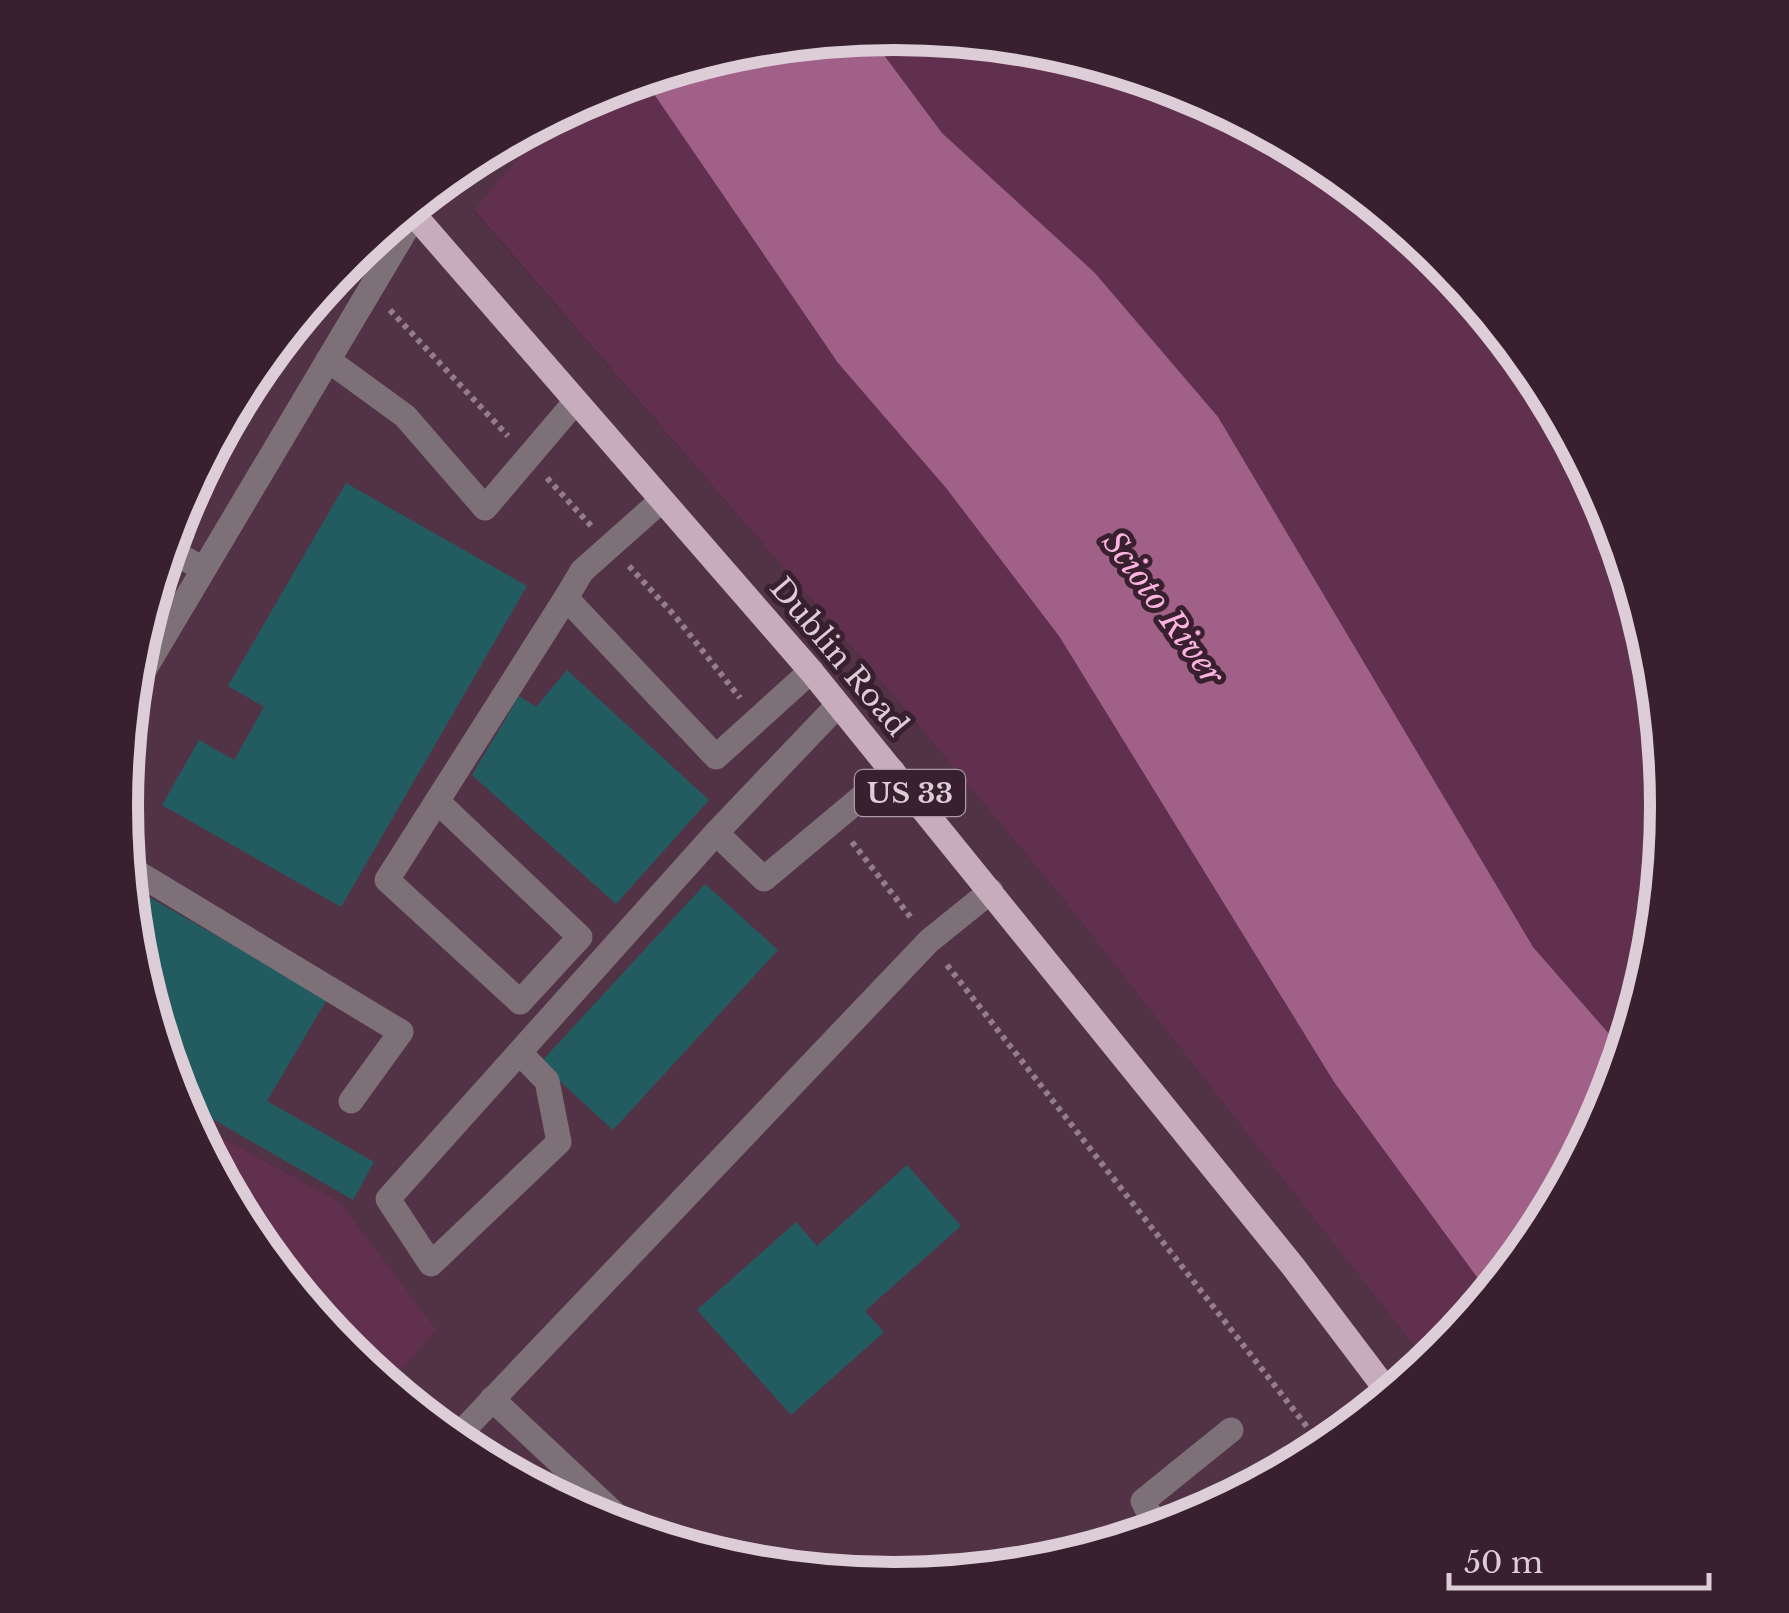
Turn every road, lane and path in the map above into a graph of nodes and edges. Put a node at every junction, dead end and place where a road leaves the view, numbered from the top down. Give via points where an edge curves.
1 (423, 215) edge
2 (402, 233) edge
3 (328, 360) junction
4 (576, 401) junction
5 (662, 500) junction
6 (180, 557) edge
7 (203, 569) junction
8 (566, 598) junction
9 (155, 651) edge
10 (811, 671) junction
11 (838, 705) junction
12 (892, 772) junction
13 (437, 801) junction
14 (716, 833) junction
15 (142, 875) edge
16 (991, 891) junction
17 (520, 1053) junction
18 (351, 1101) dead end
19 (1382, 1384) edge
20 (492, 1400) junction
21 (464, 1429) edge
22 (1231, 1430) dead end
23 (605, 1505) edge
24 (1151, 1518) edge

1 - 4 main road, Dublin Road / US 33
2 - 3 street
3 - 4 street via 404,416 486,508
3 - 7 street
4 - 5 main road, Dublin Road / US 33
5 - 8 street via 582,571
5 - 10 main road, Dublin Road / US 33
6 - 7 street
7 - 9 street
8 - 10 street via 716,757
8 - 13 street
10 - 11 main road, Dublin Road / US 33
11 - 12 main road, Dublin Road / US 33
11 - 14 street
12 - 14 street via 764,879
12 - 16 main road, Dublin Road / US 33
13 - 13 street via 387,880 520,1002 580,936
14 - 17 street
15 - 18 street via 402,1032
16 - 19 main road, Dublin Road / US 33
16 - 20 street via 929,941
17 - 17 street via 547,1080 559,1142 431,1264 388,1199
20 - 21 street
20 - 23 street
22 - 24 street via 1142,1500

